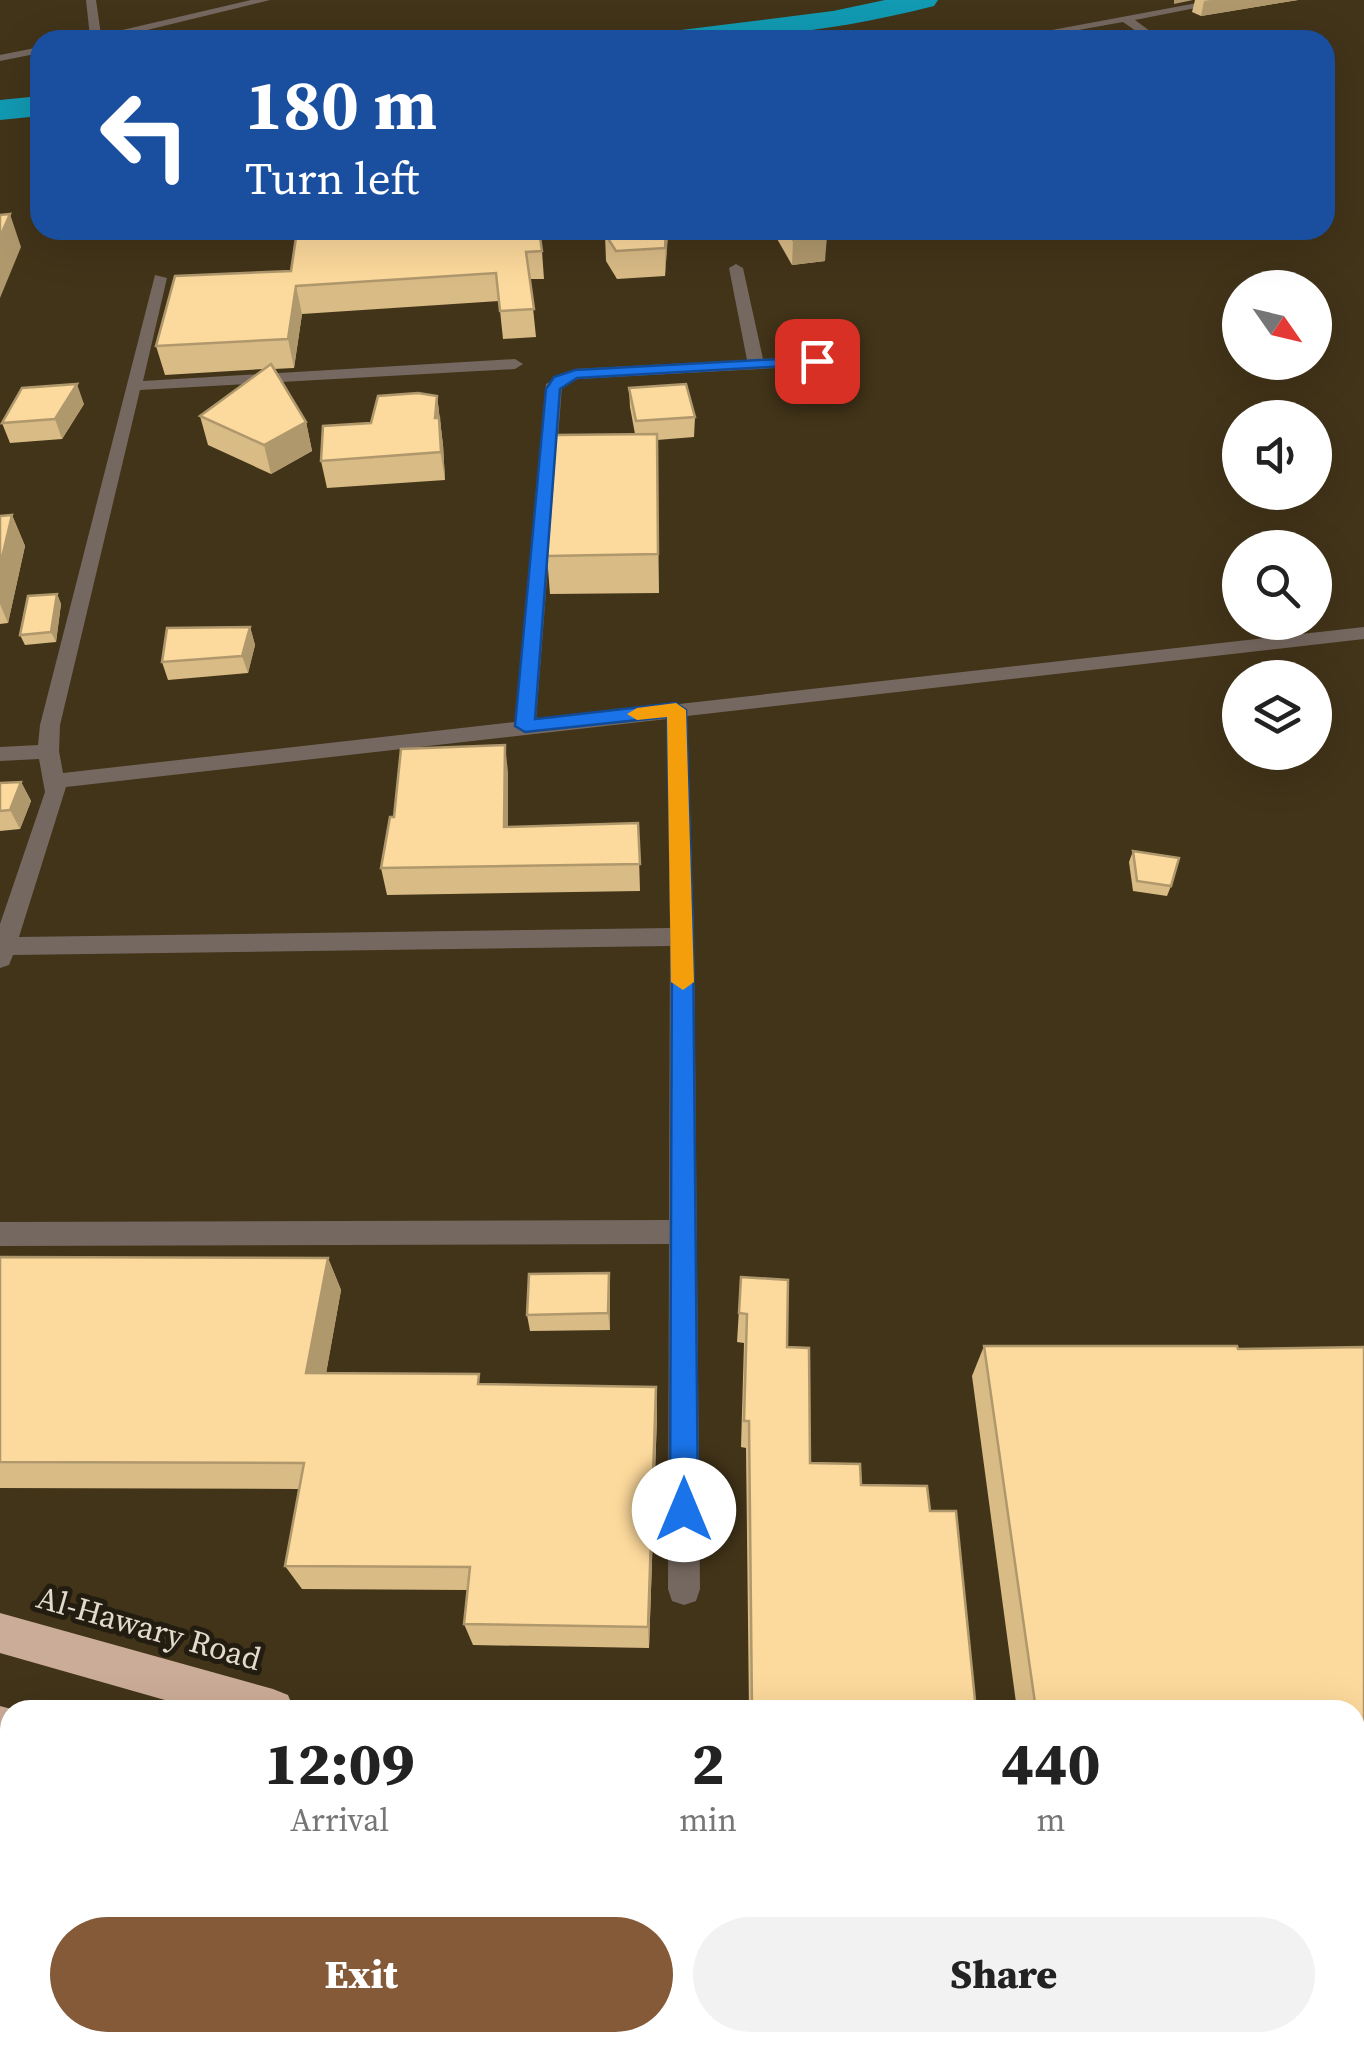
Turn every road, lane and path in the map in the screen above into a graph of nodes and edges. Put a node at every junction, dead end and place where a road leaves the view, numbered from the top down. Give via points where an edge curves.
1 (91, 0) edge
2 (198, 0) edge
3 (265, 0) edge
4 (1231, 0) edge
5 (202, 14) junction
6 (1126, 18) junction
7 (93, 30) edge
8 (136, 30) edge
9 (1059, 30) edge
10 (1142, 30) edge
11 (30, 52) edge
12 (0, 58) edge
13 (736, 268) dead end
14 (160, 278) dead end
15 (847, 359) dead end
16 (515, 364) dead end
17 (756, 364) junction
18 (136, 386) junction
19 (1362, 636) edge
20 (676, 710) junction
21 (525, 726) junction
22 (48, 751) junction
23 (0, 754) edge
24 (56, 781) junction
25 (682, 937) junction
26 (2, 953) edge
27 (684, 1232) junction
28 (0, 1234) edge
29 (684, 1590) dead end
30 (0, 1633) edge
31 (238, 1700) edge

1 - 7 street
2 - 5 street
3 - 5 street
4 - 6 street
5 - 8 street
6 - 9 street
6 - 10 street
11 - 12 street
13 - 17 street
14 - 18 street
15 - 17 street
16 - 18 street
17 - 21 street via 575,374 554,384
18 - 22 street
19 - 20 street
20 - 21 street
20 - 25 street
21 - 24 street
22 - 23 street
22 - 24 street
24 - 26 street
25 - 26 street
25 - 27 street
27 - 28 street
27 - 29 street
30 - 31 highway, Al-Hawary Road

